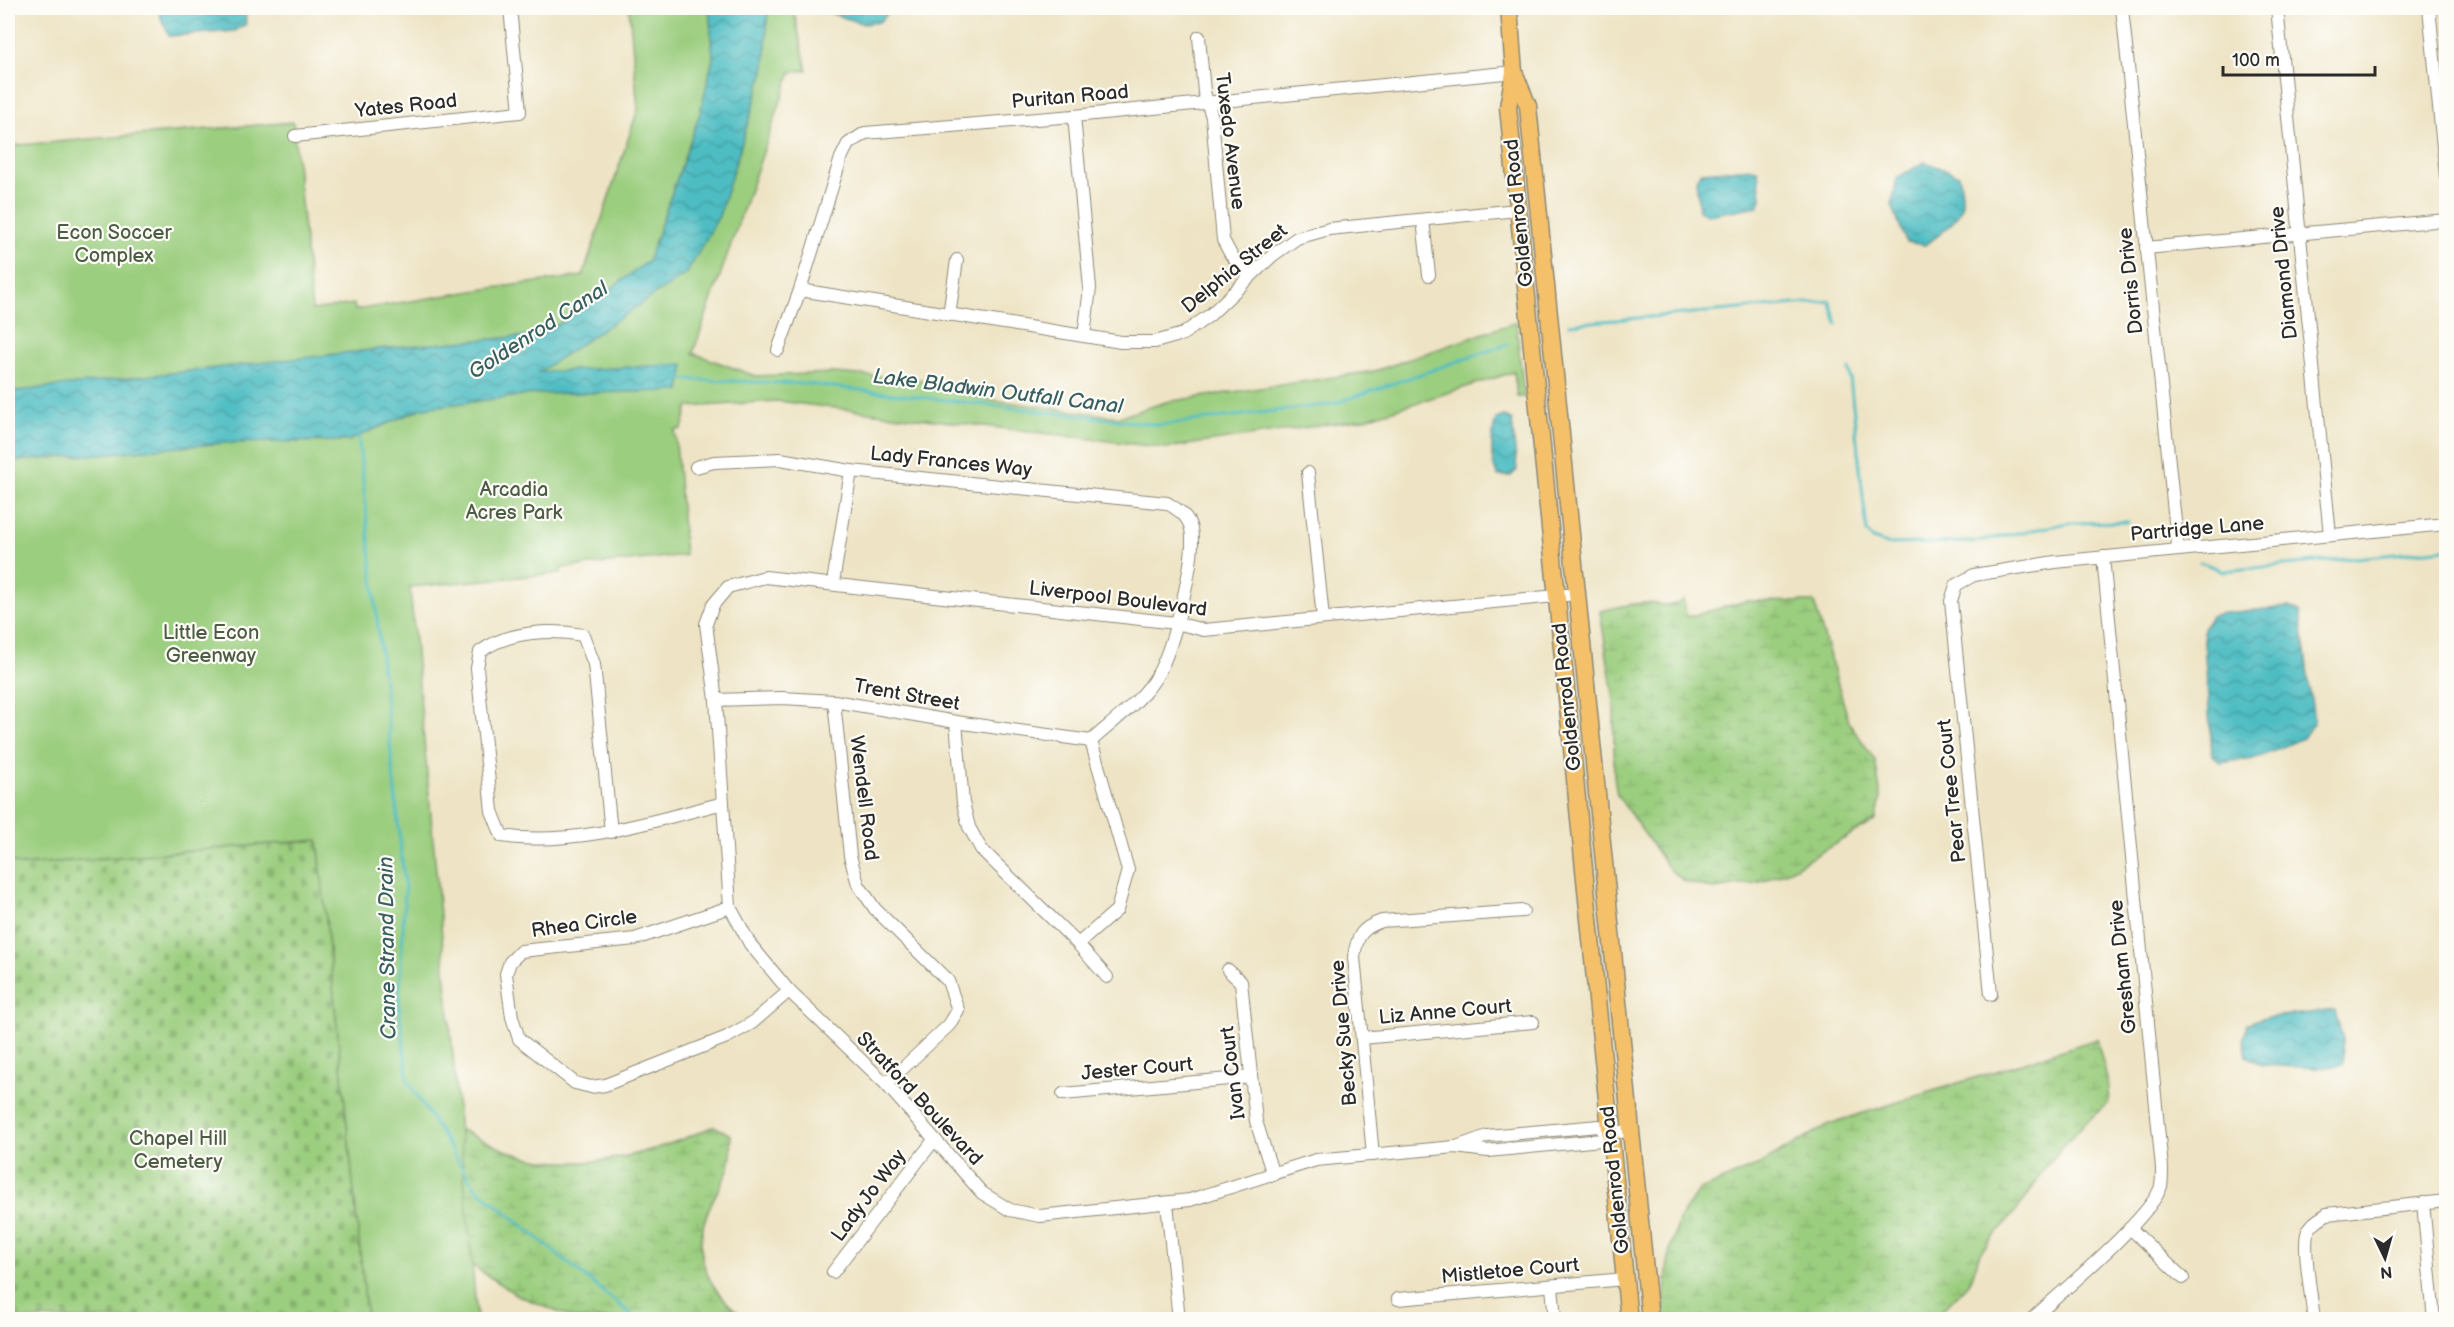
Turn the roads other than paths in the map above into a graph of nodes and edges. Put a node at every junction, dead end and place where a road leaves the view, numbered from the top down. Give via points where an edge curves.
1 (510, 8) edge
2 (1509, 8) edge
3 (2122, 8) edge
4 (2277, 8) edge
5 (2429, 8) edge
6 (1199, 38) dead end
7 (1514, 72) junction
8 (1208, 103) junction
9 (1074, 116) junction
10 (295, 136) dead end
11 (2446, 177) edge
12 (1517, 210) junction
13 (1424, 220) junction
14 (2446, 220) edge
15 (2299, 233) junction
16 (2146, 248) junction
17 (957, 260) dead end
18 (1429, 275) dead end
19 (1250, 276) junction
20 (800, 290) junction
21 (949, 315) junction
22 (1084, 336) junction
23 (778, 350) dead end
24 (1532, 357) junction
25 (1558, 405) junction
26 (696, 467) dead end
27 (850, 471) junction
28 (1308, 473) dead end
29 (2446, 524) edge
30 (2330, 535) junction
31 (2178, 550) junction
32 (2103, 557) junction
33 (833, 583) junction
34 (1956, 585) joint
35 (728, 587) joint
36 (1577, 594) junction
37 (1555, 596) junction
38 (1323, 618) junction
39 (1176, 623) junction
40 (716, 700) junction
41 (834, 701) junction
42 (956, 722) junction
43 (1091, 741) junction
44 (723, 803) junction
45 (611, 832) junction
46 (730, 907) junction
47 (1523, 911) dead end
48 (1078, 944) junction
49 (1228, 970) dead end
50 (1107, 977) dead end
51 (789, 990) junction
52 (1991, 994) dead end
53 (1533, 1022) dead end
54 (1362, 1038) junction
55 (1251, 1077) junction
56 (886, 1084) junction
57 (1063, 1094) dead end
58 (1630, 1131) junction
59 (1608, 1133) junction
60 (934, 1140) junction
61 (1373, 1155) junction
62 (1273, 1175) junction
63 (2446, 1201) edge
64 (1167, 1203) junction
65 (2423, 1203) junction
66 (2130, 1228) junction
67 (833, 1272) dead end
68 (2183, 1278) dead end
69 (1625, 1279) junction
70 (1552, 1286) junction
71 (1398, 1299) dead end
72 (1179, 1320) edge
73 (1555, 1320) edge
74 (1629, 1320) edge
75 (1640, 1320) edge
76 (1650, 1320) edge
77 (2031, 1320) edge
78 (2314, 1320) edge
79 (2434, 1320) edge

1 - 10 street, Yates Road via 520,112
2 - 7 main road, Goldenrod Road
3 - 16 street, Dorris Drive
4 - 15 street, Diamond Drive
5 - 11 street
6 - 8 street, Tuxedo Avenue
7 - 8 street, Puritan Road
7 - 12 main road, Goldenrod Road via 1508,107
7 - 25 main road, Goldenrod Road via 1528,106
8 - 9 street, Puritan Road
8 - 19 street, Tuxedo Avenue via 1223,240
9 - 20 street, Puritan Road via 865,133 848,144 840,158
9 - 22 street via 1090,288
12 - 13 street, Delphia Street
12 - 24 main road, Goldenrod Road
13 - 18 street
13 - 19 street, Delphia Street via 1329,229 1297,238
14 - 15 street
15 - 16 street
15 - 30 street, Diamond Drive
16 - 31 street, Dorris Drive
17 - 21 street
19 - 22 street, Delphia Street via 1210,315 1183,334 1155,342
20 - 21 street, Delphia Street
20 - 23 street, Puritan Road
21 - 22 street, Delphia Street
24 - 25 main road via 1547,394
24 - 37 main road, Goldenrod Road
25 - 36 main road, Goldenrod Road
26 - 27 street, Lady Frances Way via 714,462 780,459
27 - 33 street
27 - 39 street, Lady Frances Way via 1167,503 1183,513 1191,529 1192,554
28 - 38 street
29 - 30 street, Partridge Lane
30 - 31 street, Partridge Lane
31 - 32 street, Partridge Lane
32 - 34 street, Partridge Lane via 1974,575
32 - 66 street, Gresham Drive via 2162,1168 2161,1186 2152,1203
33 - 35 street, Liverpool Boulevard via 765,577
33 - 39 street, Liverpool Boulevard
34 - 52 street, Pear Tree Court via 1951,601
35 - 40 street, Stratford Boulevard via 713,605 706,624
36 - 37 street, Liverpool Boulevard
36 - 58 main road, Goldenrod Road
37 - 38 street, Liverpool Boulevard
37 - 59 main road, Goldenrod Road
38 - 39 street, Liverpool Boulevard via 1204,630
39 - 43 street via 1159,672 1145,692
40 - 41 street, Trent Street
40 - 44 street, Stratford Boulevard
41 - 42 street, Trent Street
41 - 56 street, Wendell Road via 850,855 858,884 875,909 948,981 958,1010 949,1025
42 - 43 street, Trent Street
42 - 48 street via 963,803 969,827 981,849
43 - 48 street via 1128,870 1118,910
44 - 45 street
44 - 46 street, Stratford Boulevard
45 - 45 street via 527,840 502,836 492,811 477,668 480,652 492,643 532,634 583,635 594,664
46 - 51 street, Stratford Boulevard via 750,944
46 - 51 street, Rhea Circle via 635,939 521,951 510,962 506,974 519,1040 575,1083 605,1085 727,1037 752,1023
47 - 54 street, Becky Sue Drive via 1382,921 1368,926 1356,939 1354,957
48 - 50 street
49 - 55 street, Ivan Court via 1241,982
51 - 56 street, Stratford Boulevard
53 - 54 street, Liz Anne Court
54 - 61 street, Becky Sue Drive
55 - 57 street, Jester Court
55 - 62 street, Ivan Court via 1256,1121
56 - 60 street, Stratford Boulevard
58 - 59 street, Stratford Boulevard
58 - 76 main road, Goldenrod Road
59 - 61 street, Stratford Boulevard via 1601,1140 1488,1151 1455,1147
59 - 69 main road, Goldenrod Road
60 - 64 street, Stratford Boulevard via 982,1193 1010,1210 1040,1215
60 - 67 street, Lady Jo Way
61 - 62 street, Stratford Boulevard via 1316,1160
62 - 64 street, Stratford Boulevard
63 - 65 street
64 - 72 street
65 - 78 street via 2327,1214 2315,1222 2307,1233
65 - 79 street
66 - 68 street
66 - 77 street, Gresham Drive
69 - 70 street, Mistletoe Court
69 - 74 main road, Goldenrod Road
69 - 75 main road via 1638,1297
70 - 71 street, Mistletoe Court
70 - 73 street

